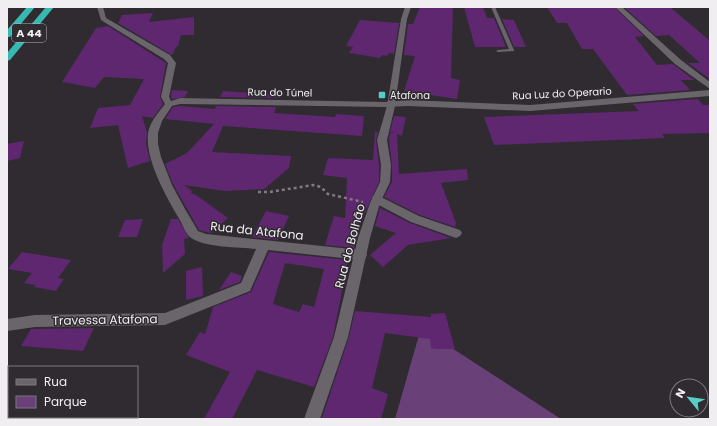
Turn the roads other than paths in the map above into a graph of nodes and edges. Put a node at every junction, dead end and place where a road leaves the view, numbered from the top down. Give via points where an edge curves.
1 (31, 7) edge
2 (50, 7) edge
3 (100, 7) edge
4 (408, 7) edge
5 (493, 7) edge
6 (618, 7) edge
7 (7, 35) edge
8 (498, 51) dead end
9 (7, 58) edge
10 (710, 86) edge
11 (710, 93) edge
12 (169, 104) junction
13 (391, 106) junction
14 (375, 202) junction
15 (456, 233) dead end
16 (264, 244) junction
17 (361, 255) junction
18 (7, 324) edge
19 (312, 419) edge

1 - 7 highway, A 44
2 - 9 highway, A 44
3 - 12 street via 103,18 167,57 172,63 165,97
4 - 13 street, Rua do Bolhão
5 - 8 lane via 512,50
6 - 10 street via 678,62
11 - 13 street, Rua Luz do Operario via 530,108 408,104
12 - 13 street, Rua do Túnel via 180,101 365,103
12 - 16 street, Rua da Atafona via 156,121 153,134 157,164 194,234 205,239
13 - 14 street, Rua do Bolhão via 382,140 386,165 385,182
14 - 15 street via 435,228
14 - 17 street, Rua do Bolhão
16 - 17 street, Rua da Atafona
16 - 18 street, Travessa Atafona via 246,288 166,319 35,321
17 - 19 street, Rua do Bolhão via 341,337

